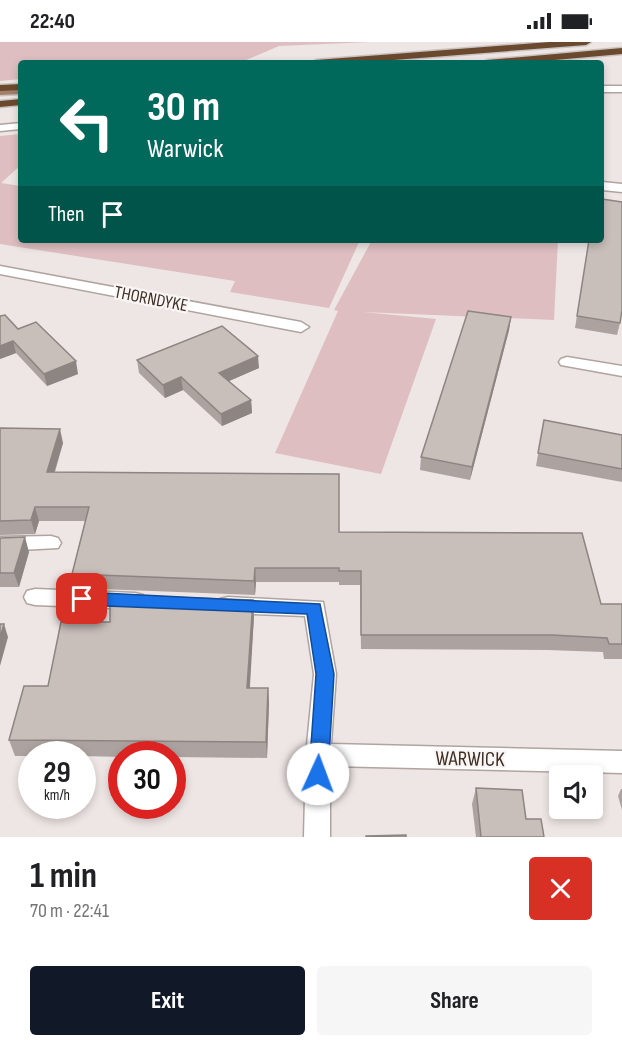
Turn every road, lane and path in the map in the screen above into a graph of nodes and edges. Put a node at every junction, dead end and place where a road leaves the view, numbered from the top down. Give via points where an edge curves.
1 (586, 42) edge
2 (622, 51) edge
3 (399, 57) junction
4 (358, 60) edge
5 (370, 60) edge
6 (521, 60) edge
7 (18, 89) edge
8 (604, 89) edge
9 (622, 89) edge
10 (0, 90) edge
11 (18, 102) edge
12 (0, 104) edge
13 (18, 126) edge
14 (0, 128) edge
15 (604, 186) edge
16 (622, 188) edge
17 (0, 270) edge
18 (301, 327) dead end
19 (567, 362) dead end
20 (622, 371) edge
21 (51, 543) dead end
22 (0, 544) edge
23 (35, 597) dead end
24 (152, 602) edge
25 (210, 604) edge
26 (318, 755) junction
27 (622, 762) edge
28 (317, 837) edge

1 - 3 highway
2 - 6 highway
3 - 4 highway
3 - 5 main road
7 - 10 main road
8 - 9 street
11 - 12 highway
13 - 14 street
15 - 16 street
17 - 18 street, THORNDYKE
19 - 20 street
21 - 22 street
23 - 24 street
25 - 26 street via 315,608 325,674
26 - 27 street, WARWICK
26 - 28 street

